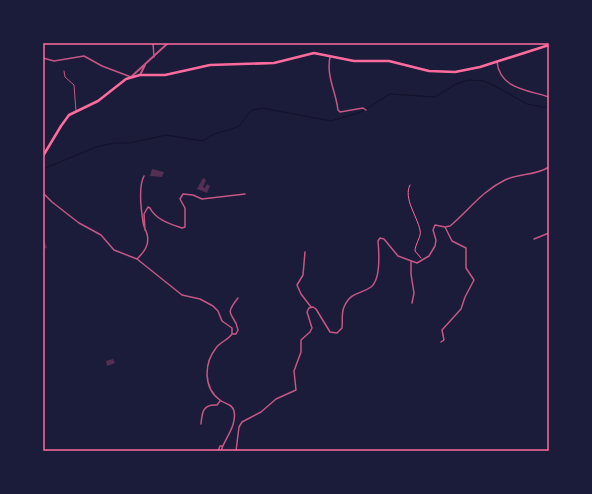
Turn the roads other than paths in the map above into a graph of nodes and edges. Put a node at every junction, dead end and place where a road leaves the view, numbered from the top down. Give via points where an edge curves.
1 (153, 43) edge
2 (168, 43) edge
3 (549, 45) edge
4 (330, 55) junction
5 (154, 57) junction
6 (43, 58) edge
7 (497, 62) junction
8 (145, 65) junction
9 (139, 70) junction
10 (64, 71) dead end
11 (140, 75) junction
12 (150, 75) junction
13 (131, 77) junction
14 (549, 97) edge
15 (366, 109) dead end
16 (76, 111) junction
17 (43, 156) edge
18 (549, 166) edge
19 (144, 176) dead end
20 (43, 193) edge
21 (245, 194) dead end
22 (445, 227) junction
23 (145, 230) junction
24 (549, 233) edge
25 (534, 239) dead end
26 (305, 252) dead end
27 (137, 259) junction
28 (411, 262) junction
29 (238, 298) dead end
30 (412, 303) dead end
31 (311, 307) junction
32 (232, 334) junction
33 (441, 342) dead end
34 (220, 401) junction
35 (202, 424) dead end
36 (223, 446) junction
37 (218, 451) edge
38 (221, 451) edge
39 (236, 451) edge

1 - 5 street
2 - 5 street
3 - 7 main road
4 - 7 main road via 360,62 389,60 442,72 466,70
4 - 12 main road via 308,53 274,63 210,65 165,76
4 - 15 street via 329,76 337,98 338,110 340,112
5 - 8 street
6 - 13 street via 54,61 84,56
7 - 14 street via 499,73 513,86
8 - 9 street
8 - 11 street
8 - 12 street via 145,70
9 - 11 street
9 - 13 street
10 - 16 lane via 65,77 74,85
11 - 12 main road
11 - 13 main road
13 - 16 main road via 98,100
16 - 17 main road via 65,118
18 - 22 street via 535,174 505,180 480,196 454,223
19 - 23 street via 141,186
20 - 27 street via 79,223 100,235 111,248
21 - 23 street via 202,199 183,194 180,199 185,208 184,228 160,220 148,207 144,214
22 - 28 street via 434,226 436,246 423,260
22 - 33 street via 452,241 466,248 466,268 474,280 461,309 442,330 444,340
23 - 27 street via 146,248
24 - 25 street
26 - 31 street via 304,275 297,285
27 - 32 street via 179,293 213,306 222,321 232,328
28 - 30 street via 410,274 414,293
28 - 31 street via 398,256 384,239 380,238 376,279 370,287 354,294 348,300 343,310 343,326 340,331 333,334 316,309
29 - 32 street via 230,309 230,315 238,330 236,334
31 - 39 street via 308,312 312,328 302,338 301,352 294,371 296,390 276,399 261,412 242,422
32 - 34 street via 216,348 207,368 209,384
34 - 35 street via 217,405 205,407
34 - 36 street via 230,404 234,411 231,432
36 - 37 street via 220,446
36 - 38 street

